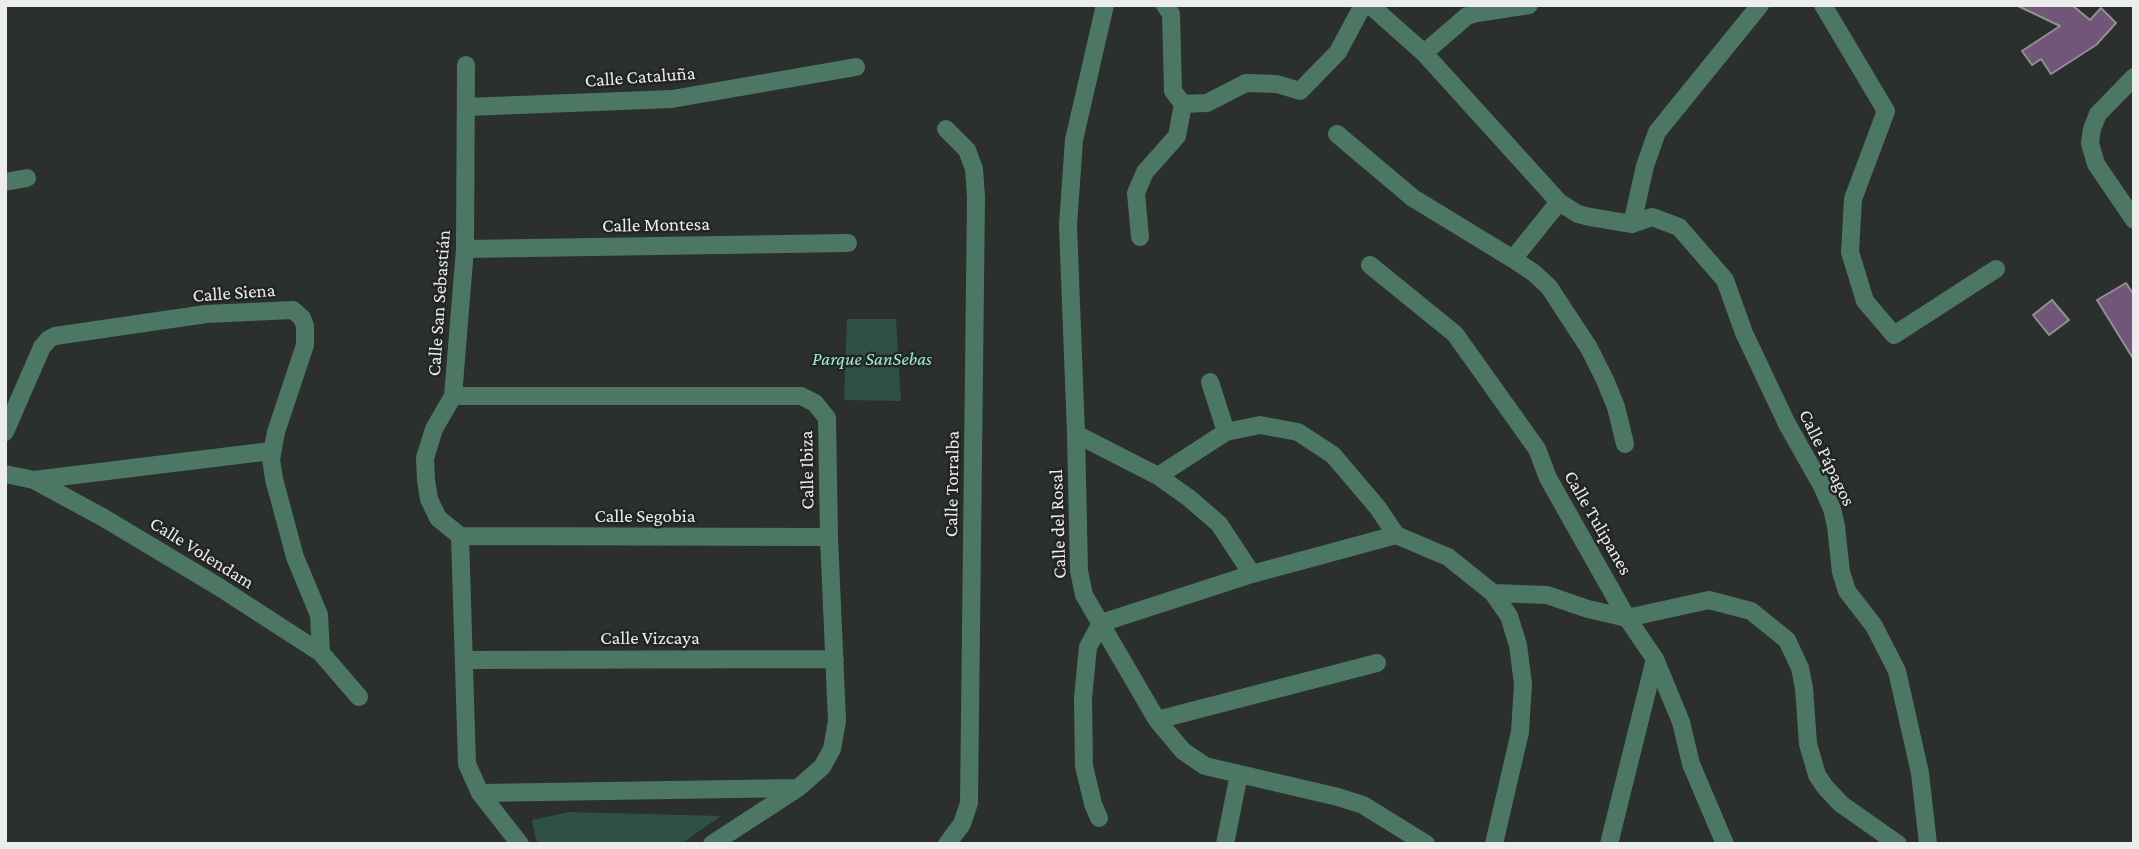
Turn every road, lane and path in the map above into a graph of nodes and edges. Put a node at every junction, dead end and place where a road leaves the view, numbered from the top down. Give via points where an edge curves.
1 (1105, 5) edge
2 (1165, 5) edge
3 (1363, 5) edge
4 (1370, 5) edge
5 (1529, 5) edge
6 (1760, 5) edge
7 (1823, 5) edge
8 (1424, 53) junction
9 (466, 65) dead end
10 (856, 67) dead end
11 (2134, 77) edge
12 (1183, 104) junction
13 (467, 107) junction
14 (946, 129) dead end
15 (1337, 134) dead end
16 (27, 178) dead end
17 (5, 182) edge
18 (1559, 202) junction
19 (2134, 219) edge
20 (1632, 224) junction
21 (1140, 237) dead end
22 (848, 243) dead end
23 (465, 249) junction
24 (1513, 259) junction
25 (1370, 265) dead end
26 (1996, 270) dead end
27 (1210, 382) dead end
28 (453, 396) junction
29 (5, 432) edge
30 (1226, 432) junction
31 (1076, 434) junction
32 (1625, 444) dead end
33 (271, 451) junction
34 (5, 474) edge
35 (1158, 477) junction
36 (34, 480) junction
37 (1396, 535) junction
38 (460, 536) junction
39 (829, 537) junction
40 (1252, 574) junction
41 (1493, 593) junction
42 (1627, 618) junction
43 (1101, 623) junction
44 (321, 653) junction
45 (835, 659) junction
46 (1655, 659) junction
47 (465, 660) junction
48 (1377, 663) dead end
49 (359, 696) dead end
50 (1157, 720) junction
51 (1238, 774) junction
52 (798, 788) junction
53 (480, 793) junction
54 (1099, 818) dead end
55 (520, 844) edge
56 (712, 844) edge
57 (947, 844) edge
58 (1225, 844) edge
59 (1426, 844) edge
60 (1494, 844) edge
61 (1609, 844) edge
62 (1725, 844) edge
63 (1898, 844) edge
64 (1928, 844) edge

1 - 31 street, Calle del Rosal via 1074,139 1068,225
2 - 12 street via 1171,14 1173,91
3 - 12 street via 1338,52 1300,91 1277,84 1246,83 1207,103
4 - 8 street, Calle Pápagos
5 - 8 street via 1467,16
6 - 20 street via 1657,132
7 - 26 street via 1886,111 1853,200 1850,252 1865,301 1894,335
8 - 18 street, Calle Pápagos
9 - 13 street, Calle San Sebastián
10 - 13 street, Calle Cataluña via 672,99
11 - 19 street via 2098,114 2091,143 2096,164
12 - 21 street via 1177,136 1145,172 1136,193
13 - 23 street, Calle San Sebastián
14 - 57 street, Calle Torralba via 967,150 976,197 969,803 962,824
15 - 24 street via 1413,198
16 - 17 street
18 - 20 street, Calle Pápagos via 1578,214
18 - 24 street
20 - 64 street, Calle Pápagos via 1652,217 1679,227 1725,280 1744,332 1832,509 1847,591 1874,626 1897,671 1920,773
22 - 23 street, Calle Montesa
23 - 28 street, Calle San Sebastián
24 - 32 street via 1549,287 1589,348 1616,407
25 - 42 street, Calle Tulipanes via 1455,334 1537,449 1548,478
27 - 30 street
28 - 38 street, Calle San Sebastián via 431,438 425,458 426,480 438,518
28 - 39 street, Calle Ibiza via 808,398 827,418
29 - 33 street, Calle Siena via 49,338 206,314 293,310 305,326 305,345
30 - 35 street
30 - 37 street via 1260,425 1298,432 1333,455
31 - 35 street
31 - 43 street, Calle del Rosal via 1079,571 1084,595
33 - 36 street
33 - 44 street, Calle Siena via 274,479 296,557 319,615
34 - 36 street, Calle Volendam
35 - 40 street via 1219,524
36 - 44 street, Calle Volendam via 219,587
37 - 40 street
37 - 41 street via 1448,557
38 - 39 street, Calle Segobia
38 - 47 street
39 - 45 street, Calle Ibiza
40 - 43 street
41 - 42 street via 1547,596
41 - 60 street via 1509,616 1523,684 1520,732
42 - 46 street, Calle Tulipanes
42 - 63 street via 1709,600 1751,611 1787,640 1800,668 1808,744 1818,775 1841,804
43 - 50 street, Calle del Rosal
43 - 54 street via 1088,647 1083,698 1084,766
44 - 49 street, Calle Volendam
45 - 47 street, Calle Vizcaya
45 - 52 street, Calle Ibiza via 837,721 832,749 822,767
46 - 61 street
46 - 62 street, Calle Tulipanes
47 - 53 street via 467,764
48 - 50 street
50 - 51 street, Calle del Rosal via 1182,751 1205,766
51 - 58 street
51 - 59 street, Calle del Rosal via 1363,805
52 - 53 street
52 - 56 street, Calle Ibiza
53 - 55 street

